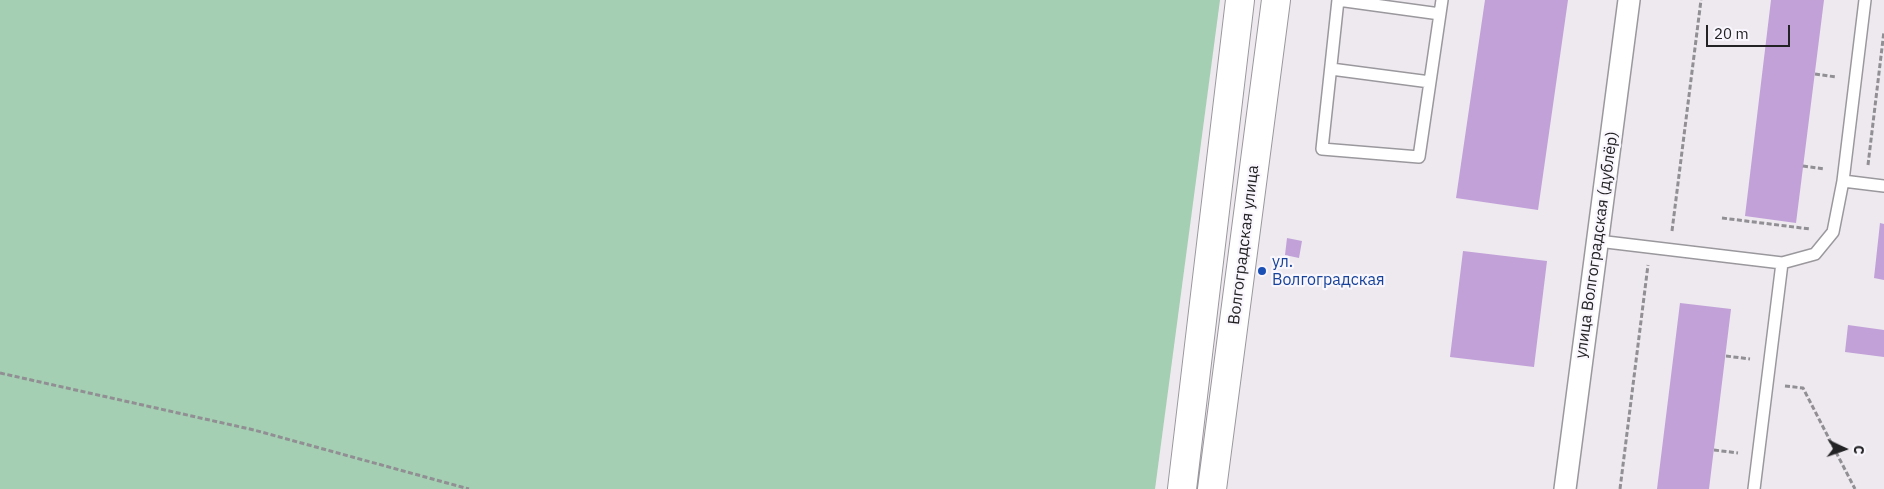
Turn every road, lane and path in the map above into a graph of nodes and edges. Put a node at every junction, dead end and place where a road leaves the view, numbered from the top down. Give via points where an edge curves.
1 (1240, 0) edge
2 (1276, 0) edge
3 (1338, 0) edge
4 (1442, 0) edge
5 (1629, 0) edge
6 (1701, 0) edge
7 (1866, 0) edge
8 (1440, 14) junction
9 (1884, 31) edge
10 (1882, 58) edge
11 (1331, 69) junction
12 (1814, 74) dead end
13 (1842, 78) dead end
14 (1430, 82) junction
15 (1803, 166) dead end
16 (1831, 169) dead end
17 (1843, 181) junction
18 (1865, 184) junction
19 (1884, 186) edge
20 (1722, 218) dead end
21 (1814, 229) dead end
22 (1598, 240) junction
23 (1651, 247) junction
24 (1670, 249) junction
25 (1782, 263) junction
26 (0, 373) edge
27 (1767, 384) junction
28 (468, 489) edge
29 (1182, 489) edge
30 (1212, 489) edge
31 (1565, 489) edge
32 (1620, 489) edge
33 (1754, 489) edge
34 (1855, 489) edge

1 - 29 main road, Волгоградская улица
2 - 30 main road, Волгоградская улица
3 - 8 lane
3 - 11 lane
4 - 8 lane
5 - 22 street, улица Волгоградская (дублёр)
6 - 24 path
7 - 17 lane
8 - 14 lane
9 - 10 path
10 - 18 path
11 - 14 lane
11 - 14 lane via 1322,149 1419,157
12 - 13 path
15 - 16 path
17 - 18 lane
17 - 25 lane via 1833,232 1815,254
18 - 19 lane
20 - 21 path
22 - 23 lane
22 - 31 street, улица Волгоградская (дублёр)
23 - 24 lane
23 - 32 path
24 - 25 lane
25 - 27 lane
26 - 28 path via 254,430
27 - 33 lane
27 - 34 path via 1803,388

